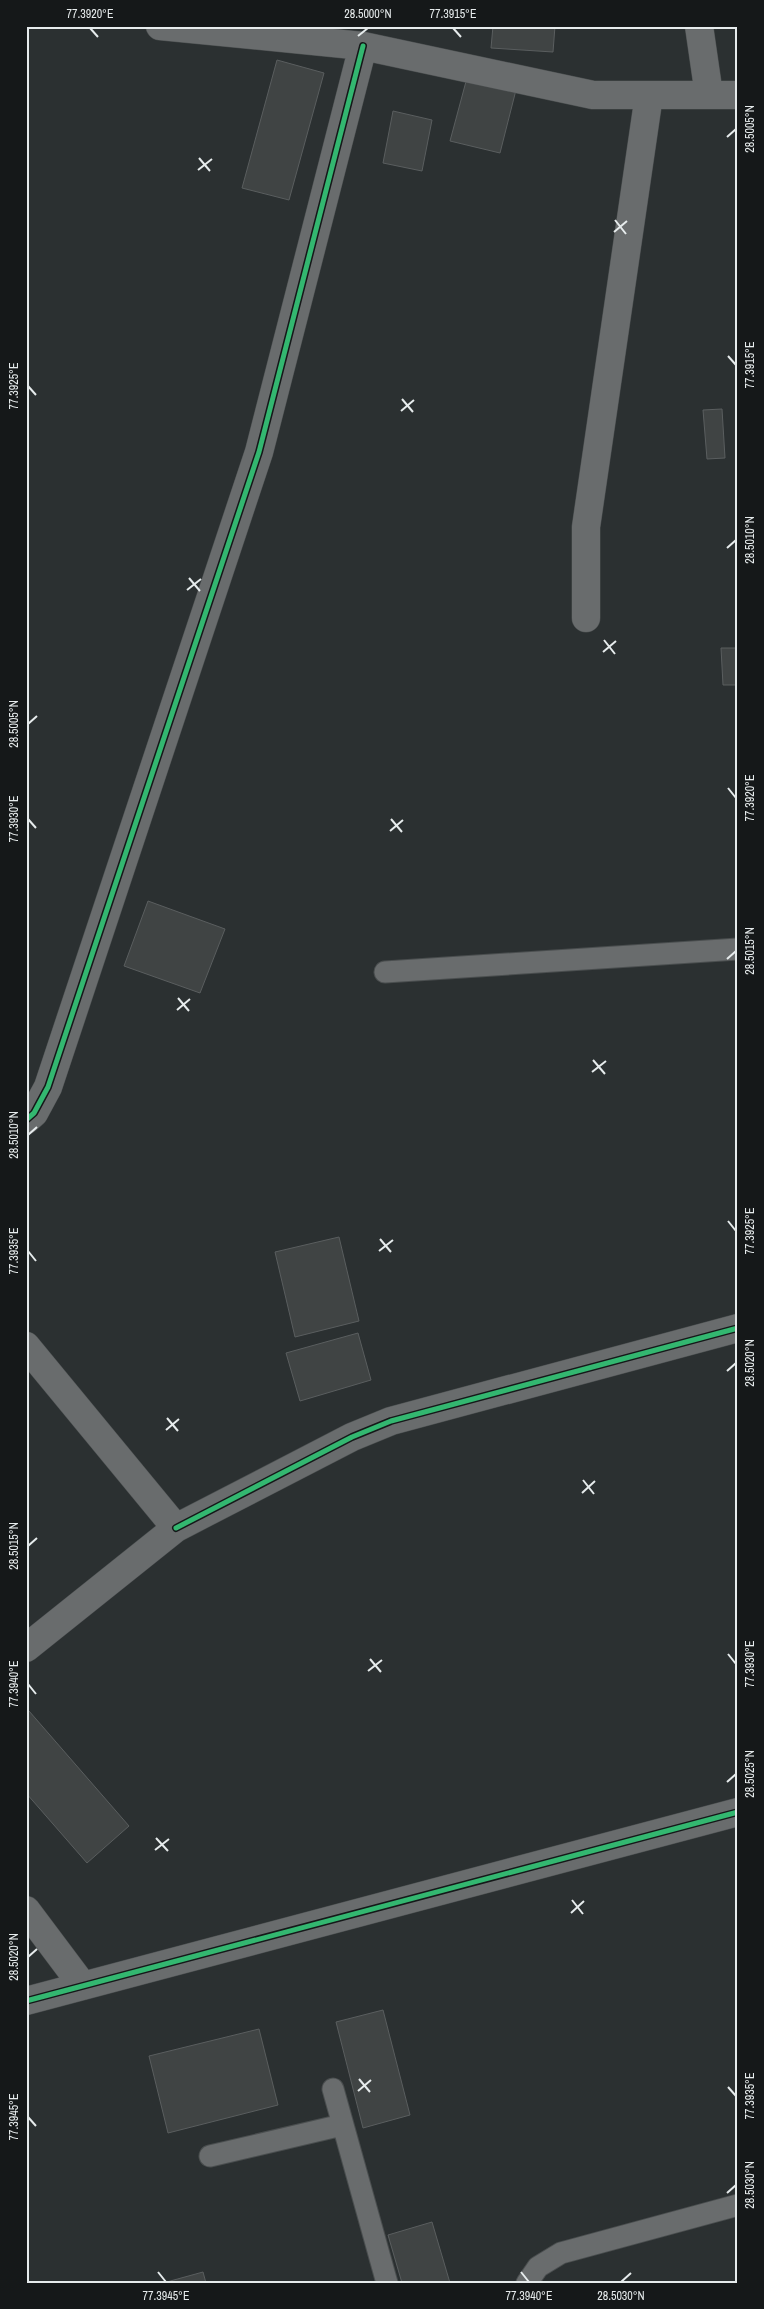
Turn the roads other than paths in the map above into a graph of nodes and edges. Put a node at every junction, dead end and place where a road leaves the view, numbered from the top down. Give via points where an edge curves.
1 (160, 26) edge
2 (699, 26) edge
3 (203, 28) edge
4 (363, 46) junction
5 (649, 95) junction
6 (709, 95) junction
7 (738, 95) edge
8 (586, 618) dead end
9 (738, 949) edge
10 (385, 972) dead end
11 (26, 1120) edge
12 (738, 1328) edge
13 (26, 1346) edge
14 (176, 1528) junction
15 (26, 1648) edge
16 (738, 1812) edge
17 (26, 1910) edge
18 (83, 1986) junction
19 (26, 2001) edge
20 (333, 2089) dead end
21 (342, 2125) junction
22 (210, 2156) dead end
23 (738, 2205) edge
24 (387, 2283) edge
25 (527, 2283) edge

1 - 3 street
2 - 6 street
3 - 4 street
4 - 5 street via 593,95
4 - 11 street via 259,452 48,1087 34,1113
5 - 6 street
5 - 8 street via 586,527
6 - 7 street
9 - 10 lane
12 - 14 street via 391,1421 352,1437
13 - 14 street
14 - 15 street
16 - 18 street
17 - 18 street
18 - 19 street
20 - 21 lane
21 - 22 lane
21 - 24 lane
23 - 25 lane via 561,2253 538,2267

